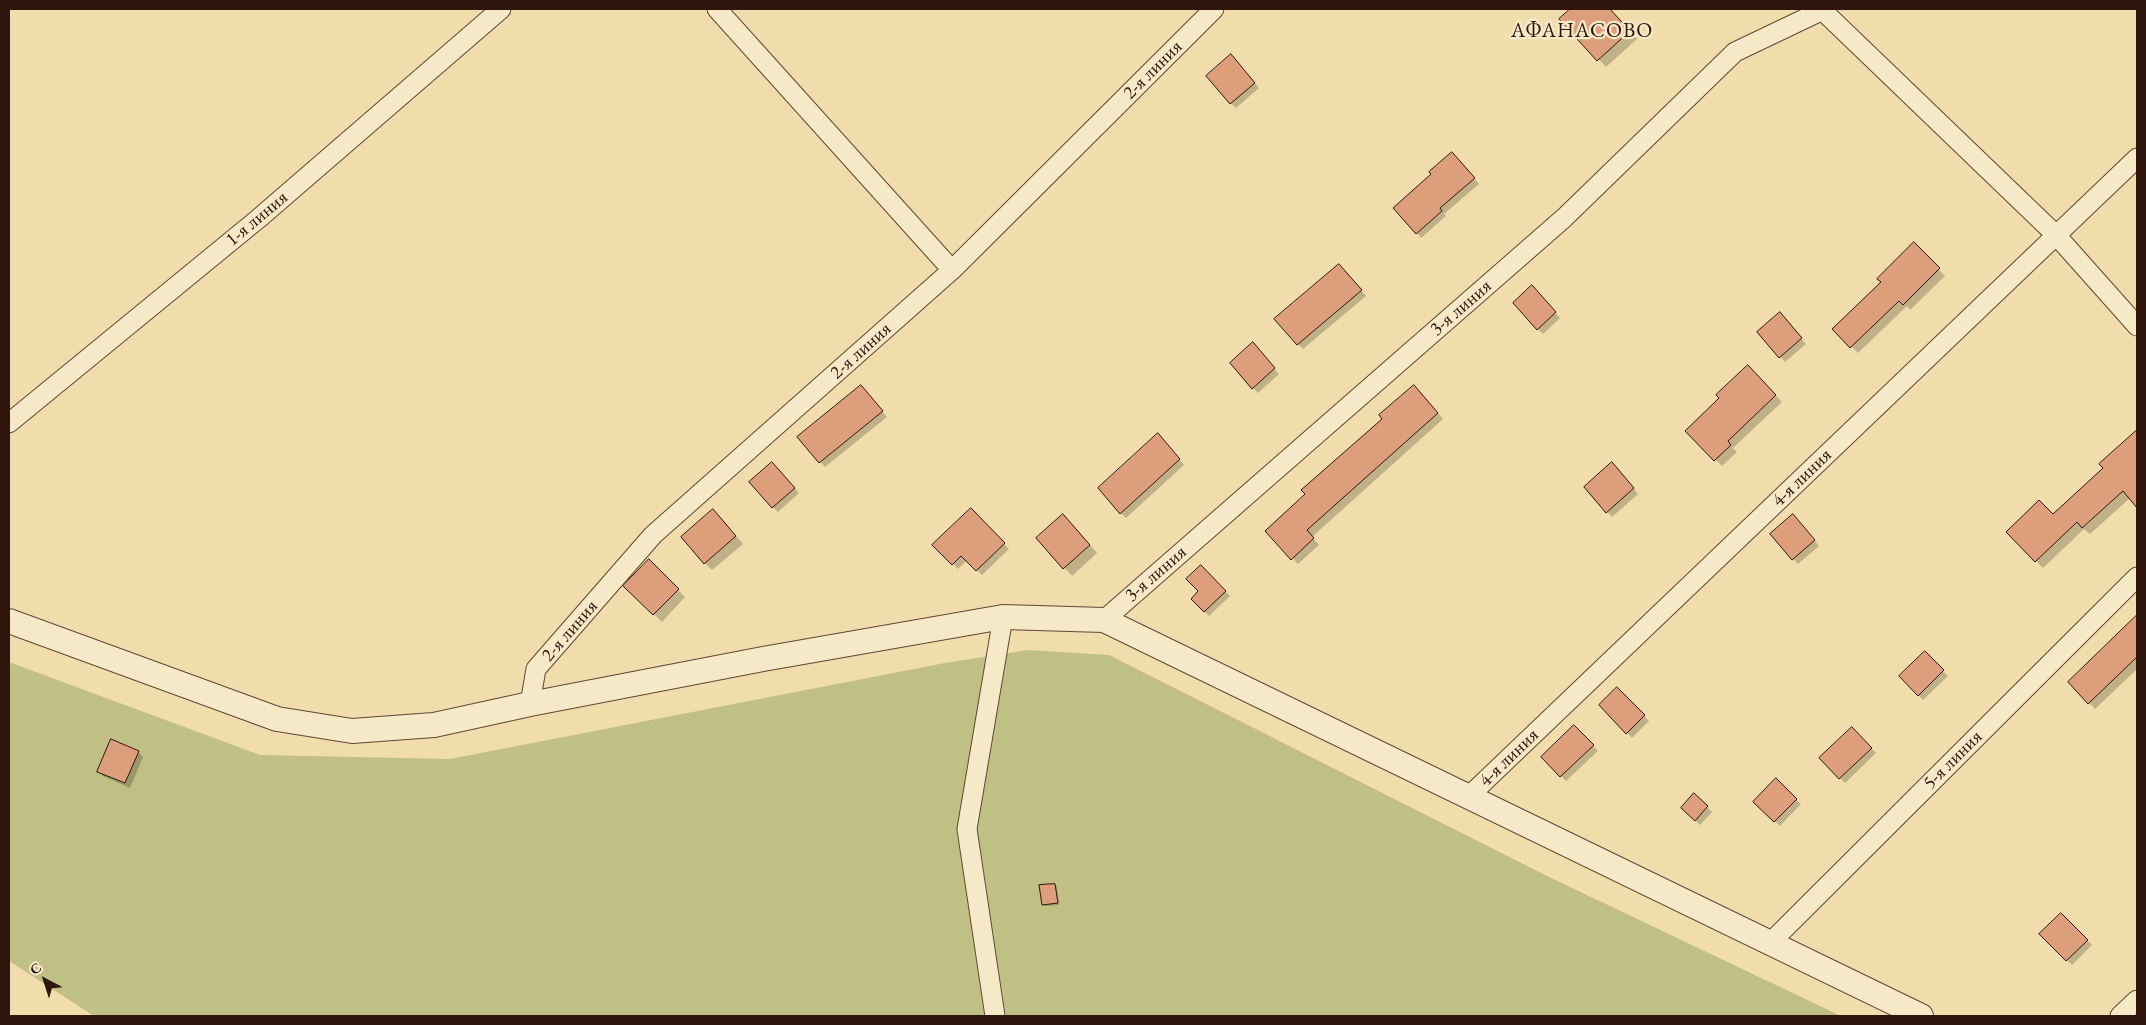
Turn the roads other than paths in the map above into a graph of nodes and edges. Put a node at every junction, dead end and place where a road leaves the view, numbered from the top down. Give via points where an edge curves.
1 (501, 9) edge
2 (717, 9) edge
3 (1214, 9) edge
4 (1823, 9) edge
5 (2137, 158) edge
6 (2056, 235) junction
7 (952, 270) junction
8 (2137, 326) edge
9 (9, 423) edge
10 (2137, 577) edge
11 (1003, 617) junction
12 (1104, 620) junction
13 (9, 621) edge
14 (530, 704) junction
15 (1467, 798) junction
16 (1770, 943) junction
17 (2137, 1000) edge
18 (995, 1016) edge
19 (1921, 1016) edge
20 (2120, 1016) edge

1 - 9 street, 1-я линия via 258,219
2 - 7 street
3 - 7 street, 2-я линия
4 - 6 street
4 - 12 street, 3-я линия via 1735,52 1564,218
5 - 6 street, 4-я линия
6 - 8 street
6 - 15 street, 4-я линия
7 - 14 street, 2-я линия via 653,535 536,669
10 - 16 street, 5-я линия
11 - 12 street
11 - 14 street
11 - 18 street via 967,829
12 - 15 street
13 - 14 street via 277,719 352,731 434,725
15 - 16 street
16 - 19 street
17 - 20 street

